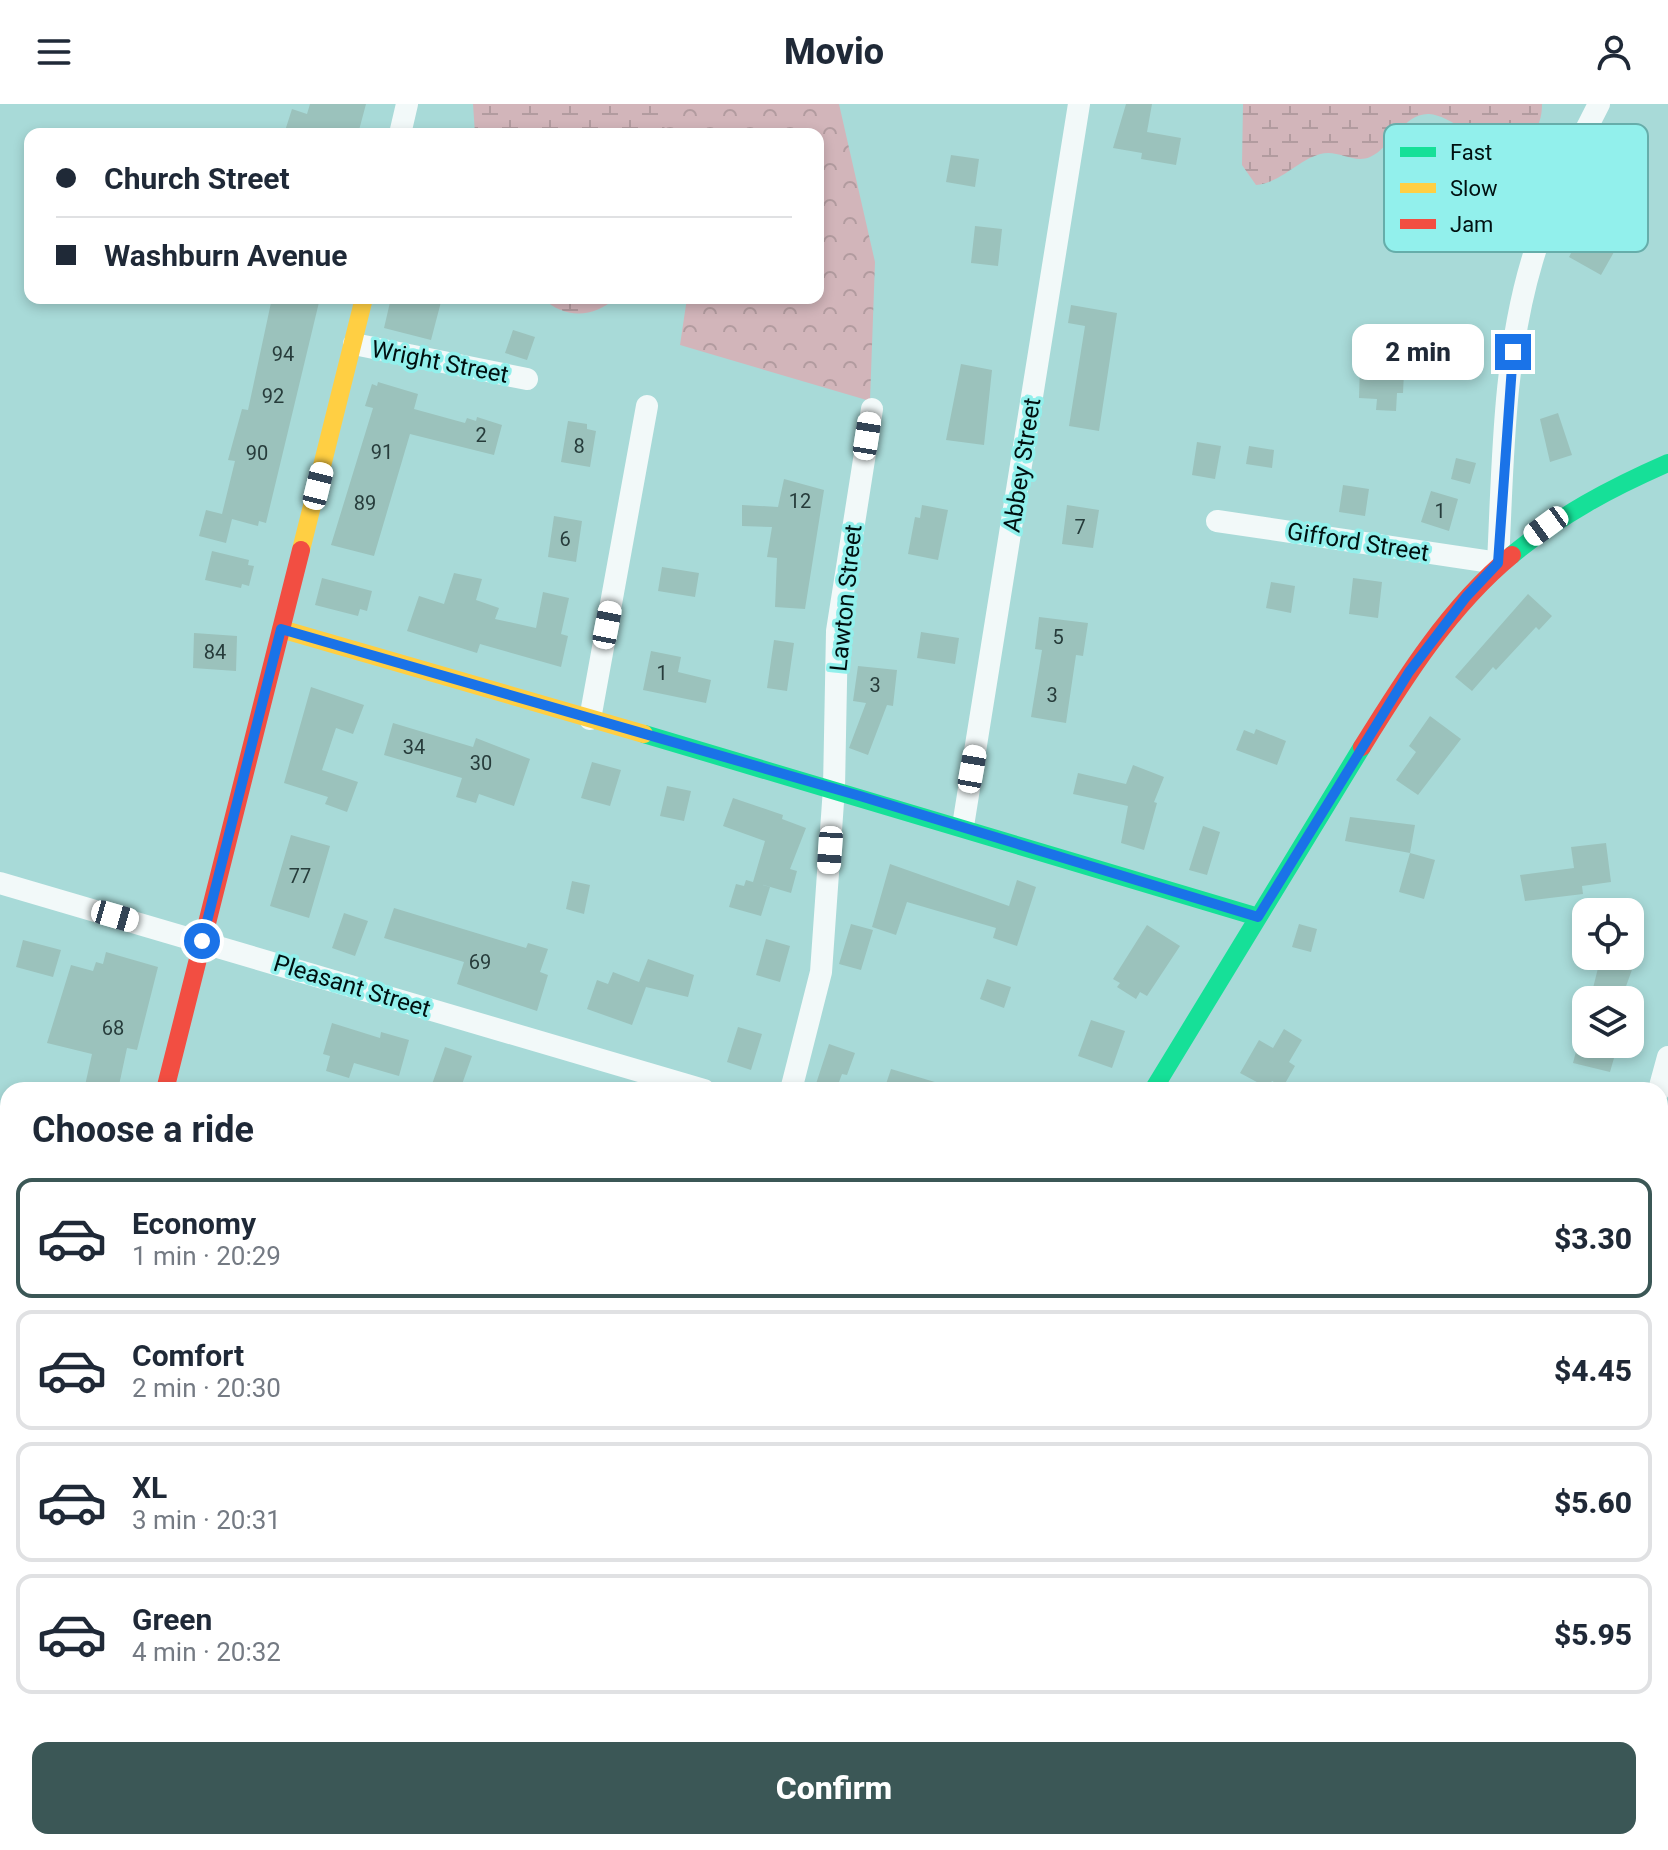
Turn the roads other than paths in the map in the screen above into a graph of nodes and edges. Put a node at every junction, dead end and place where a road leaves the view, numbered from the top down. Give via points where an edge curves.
1 (407, 104) edge
2 (1079, 104) edge
3 (1599, 104) edge
4 (1590, 124) edge
5 (401, 128) edge
6 (1536, 252) edge
7 (363, 304) edge
8 (354, 344) junction
9 (527, 379) dead end
10 (647, 406) dead end
11 (872, 409) dead end
12 (1668, 463) edge
13 (1217, 521) dead end
14 (1498, 563) junction
15 (281, 629) junction
16 (590, 719) junction
17 (834, 788) junction
18 (963, 826) junction
19 (0, 883) edge
20 (1258, 917) junction
21 (202, 941) junction
22 (1668, 1057) edge
23 (167, 1082) edge
24 (677, 1082) edge
25 (793, 1082) edge
26 (1158, 1082) edge
27 (1661, 1082) edge

1 - 5 street
2 - 18 street, Abbey Street
3 - 4 street
6 - 14 street via 1508,397
7 - 8 street
8 - 9 street, Wright Street
8 - 15 street
10 - 16 street
11 - 17 street, Lawton Street via 837,631
12 - 14 street via 1572,509
13 - 14 street, Gifford Street
14 - 20 street via 1409,672
15 - 16 street
15 - 21 street
16 - 17 street
17 - 18 street
17 - 25 street, Lawton Street via 821,972
18 - 20 street
19 - 21 street, Pleasant Street
20 - 26 street
21 - 23 street
21 - 24 street, Pleasant Street
22 - 27 street

